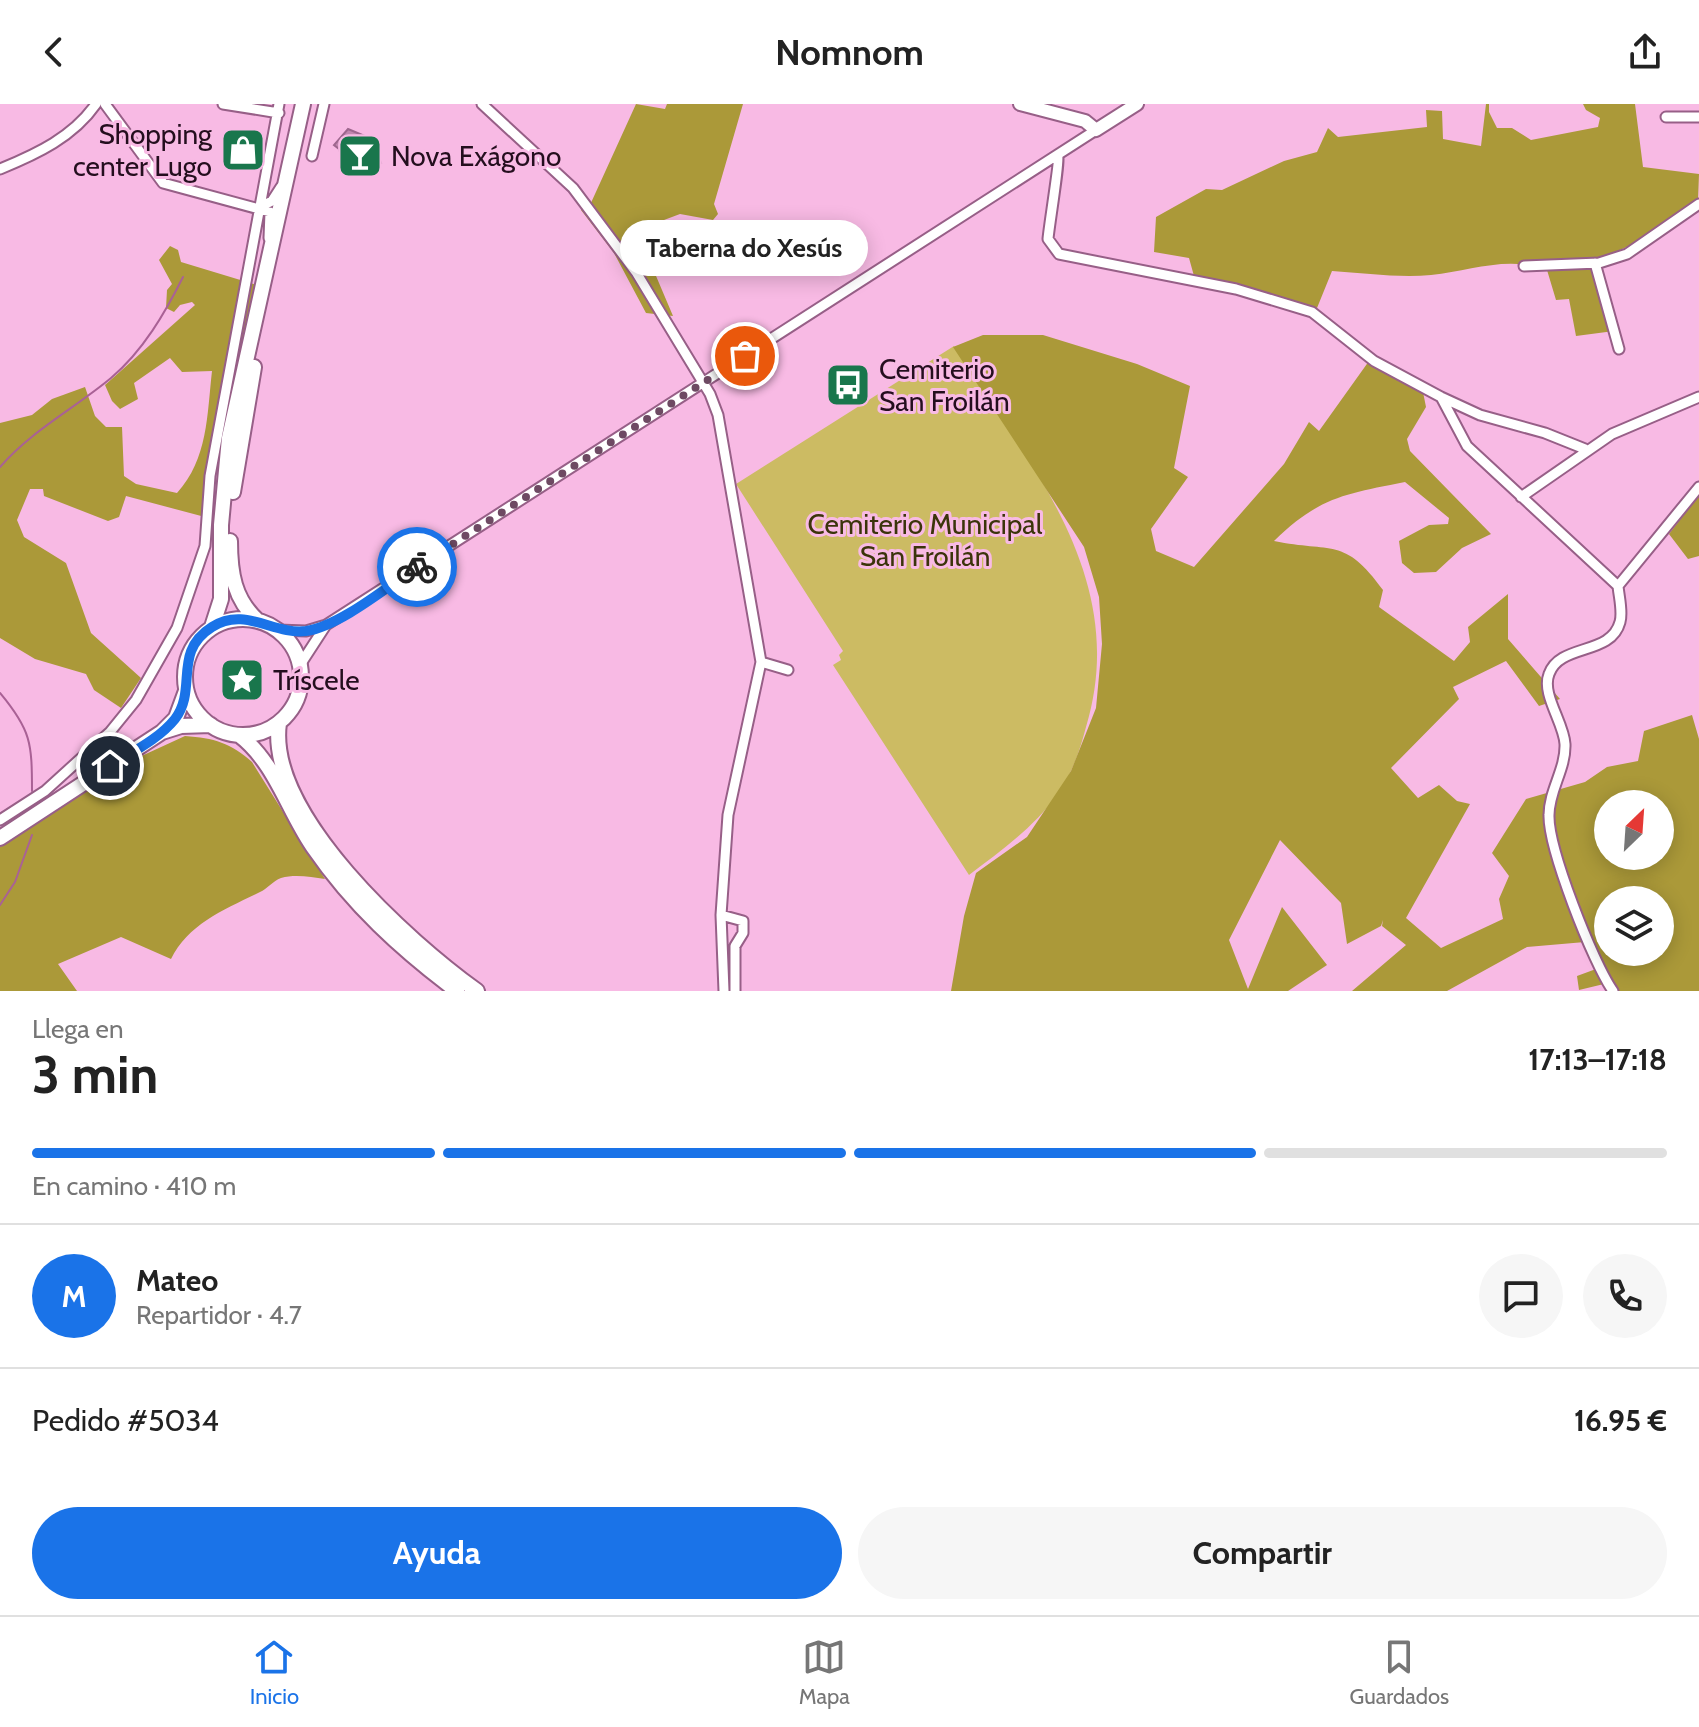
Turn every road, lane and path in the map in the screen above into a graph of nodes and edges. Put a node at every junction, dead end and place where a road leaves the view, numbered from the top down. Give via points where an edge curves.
1 (96, 104) edge
2 (105, 104) edge
3 (223, 104) edge
4 (306, 104) edge
5 (324, 104) edge
6 (482, 104) edge
7 (1020, 104) edge
8 (1137, 104) edge
9 (279, 109) edge
10 (1666, 117) dead end
11 (1699, 117) edge
12 (1096, 130) junction
13 (298, 139) junction
14 (312, 156) dead end
15 (1058, 156) junction
16 (0, 169) edge
17 (283, 183) junction
18 (1699, 204) edge
19 (258, 208) junction
20 (269, 250) junction
21 (1595, 263) junction
22 (1524, 266) dead end
23 (1619, 349) dead end
24 (703, 385) junction
25 (1441, 397) junction
26 (1699, 397) edge
27 (1585, 449) junction
28 (1699, 487) edge
29 (1521, 497) junction
30 (1618, 586) junction
31 (258, 621) junction
32 (326, 625) junction
33 (212, 627) junction
34 (278, 630) junction
35 (761, 662) junction
36 (300, 665) junction
37 (788, 670) dead end
38 (186, 690) junction
39 (279, 723) junction
40 (211, 725) junction
41 (162, 732) junction
42 (239, 735) junction
43 (0, 820) edge
44 (0, 838) edge
45 (721, 915) junction
46 (457, 991) edge
47 (477, 991) edge
48 (724, 991) edge
49 (735, 991) edge
50 (1613, 991) edge

1 - 16 street via 83,123 45,149
2 - 19 street via 163,183
3 - 9 street
4 - 13 highway
5 - 14 street
6 - 24 street via 573,188 636,272
7 - 12 main road via 1085,121
8 - 12 main road
9 - 19 street
10 - 11 street
12 - 15 street
13 - 17 highway
13 - 31 highway via 234,478 230,553 236,593
15 - 24 street
15 - 25 street via 1048,239 1059,254 1236,289 1312,312 1374,361
17 - 19 street via 272,201
17 - 20 highway
18 - 21 street via 1627,254
19 - 20 street via 270,212
19 - 43 street via 210,476 205,546 177,628 136,700 110,732 45,791
20 - 33 highway via 229,438 221,599
21 - 22 street
21 - 23 street
24 - 32 street
24 - 35 street via 718,415 732,480
25 - 27 street
25 - 29 street via 1467,446
26 - 27 street
27 - 29 street
28 - 30 street
29 - 30 street
30 - 50 street via 1620,622 1614,633 1605,643 1555,664 1547,686 1565,745 1550,798 1554,849
31 - 33 highway via 235,619
31 - 34 highway
32 - 34 street
32 - 36 street
33 - 38 highway via 189,655
34 - 36 highway
35 - 37 street
35 - 45 street via 728,815
36 - 39 highway via 297,697
38 - 40 highway
38 - 41 highway via 176,718
39 - 42 highway
39 - 47 highway via 276,745 286,777 339,863 398,929
40 - 41 highway
40 - 42 highway
41 - 44 highway
42 - 46 highway via 265,761 334,878 369,918
45 - 48 street
45 - 49 street via 743,921 735,946

